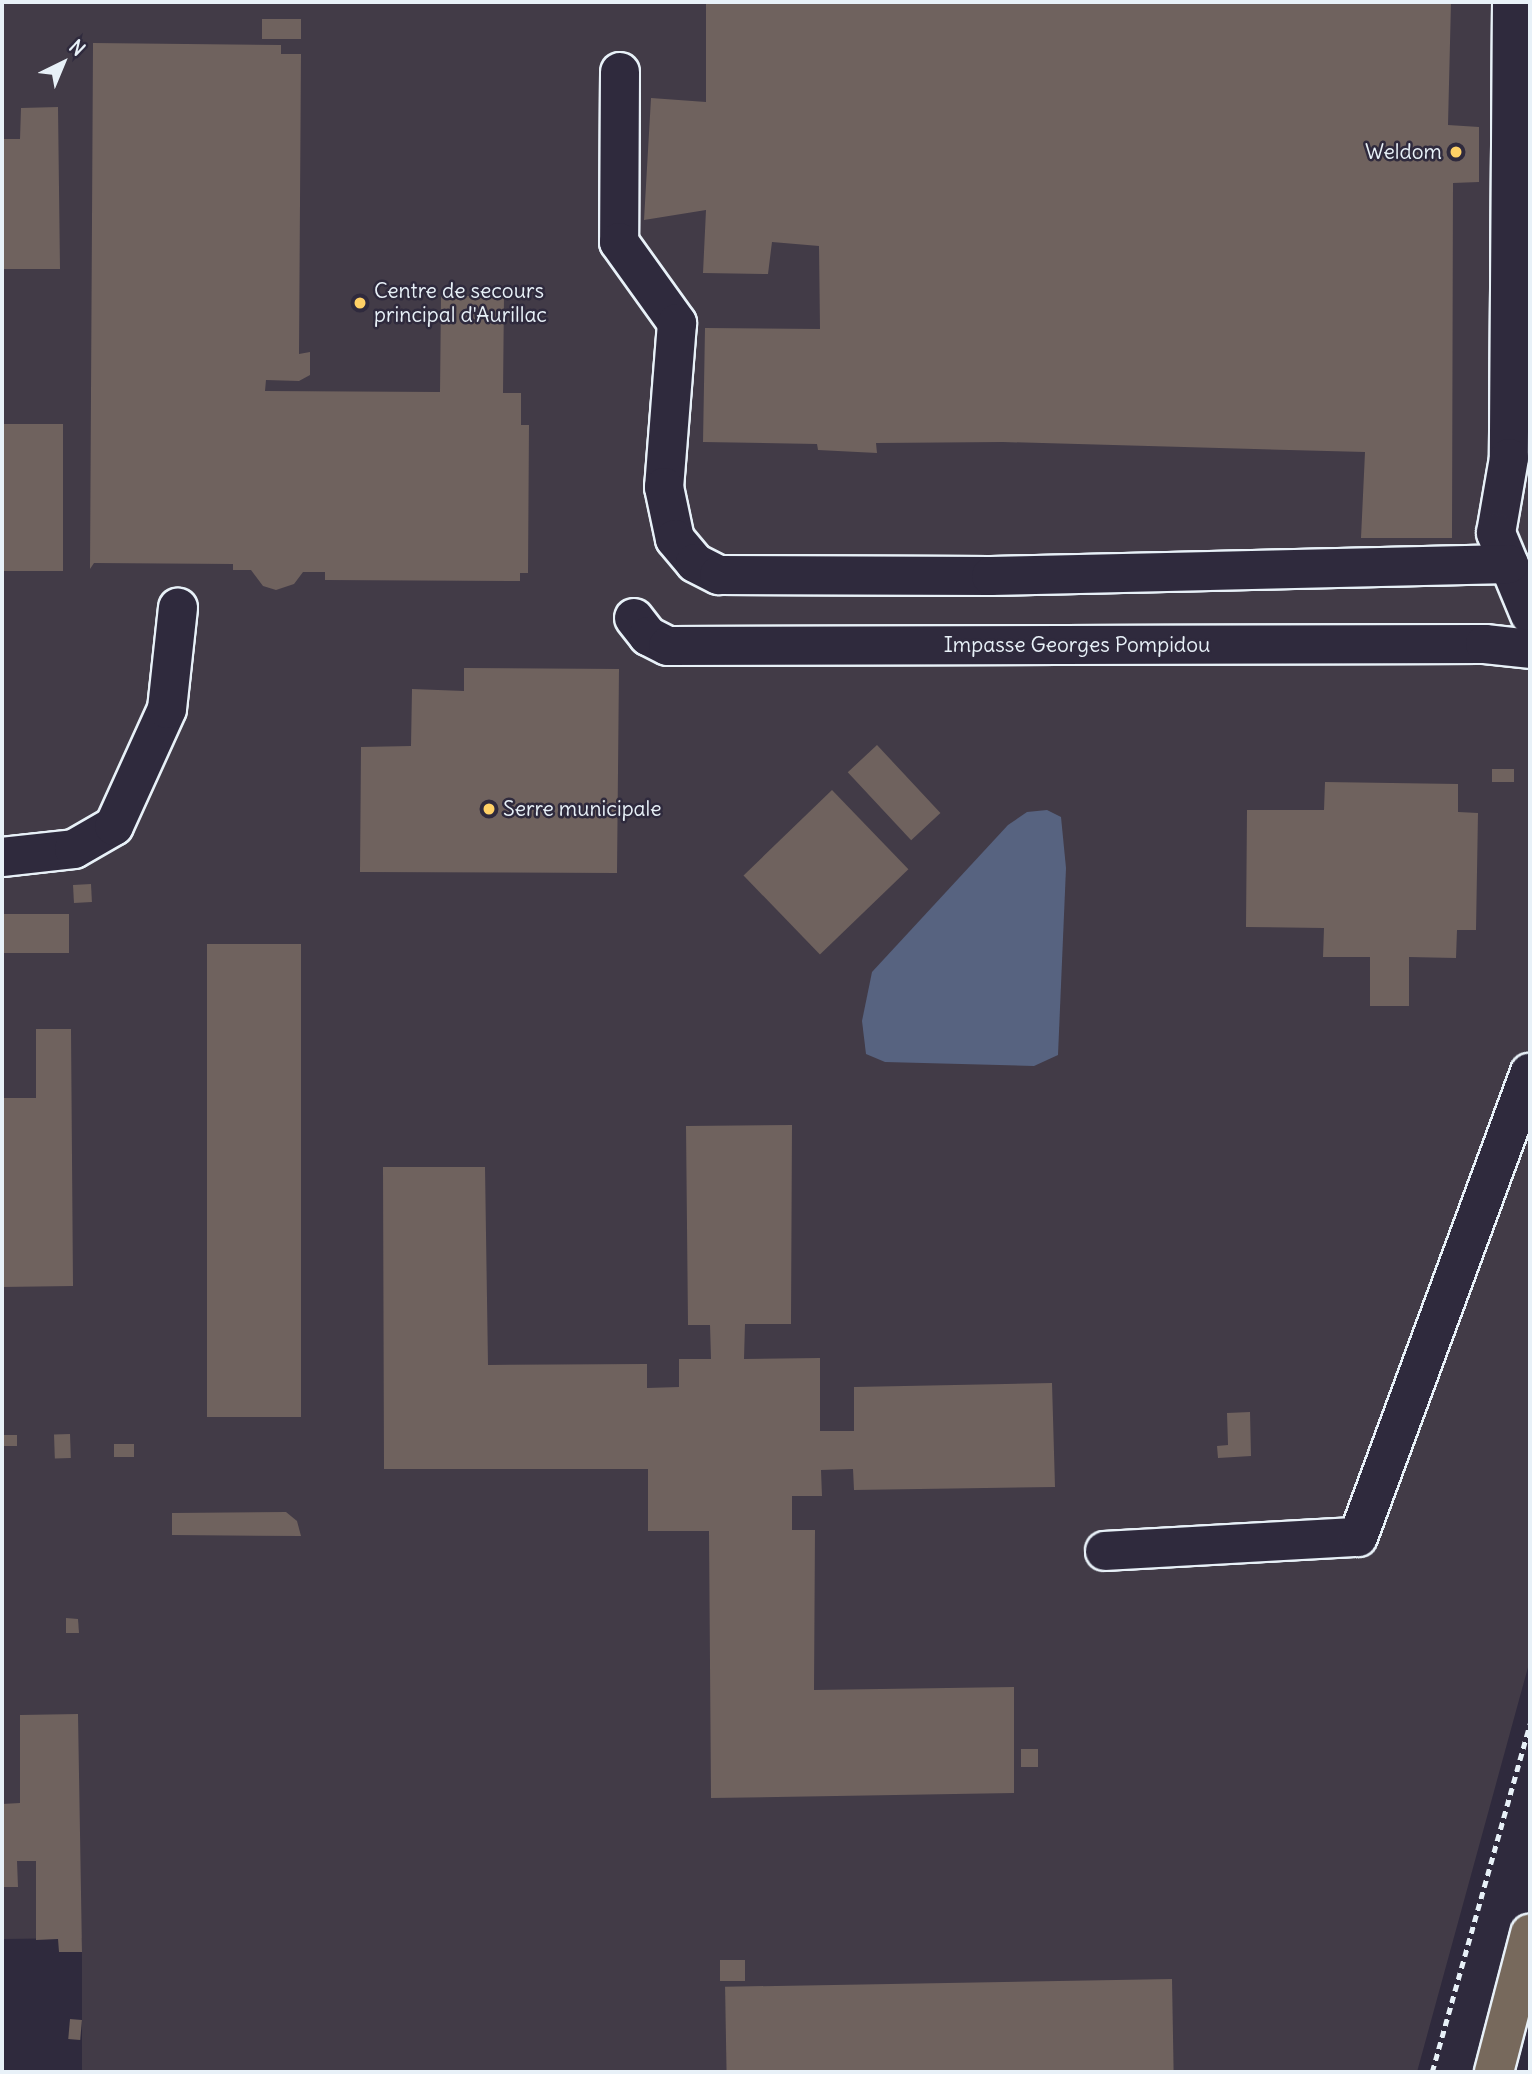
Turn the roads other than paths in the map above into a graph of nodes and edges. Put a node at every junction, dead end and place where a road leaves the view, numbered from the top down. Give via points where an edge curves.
1 (1511, 2) edge
2 (620, 72) dead end
3 (1509, 564) junction
4 (178, 608) dead end
5 (1530, 615) edge
6 (634, 618) dead end
7 (1530, 649) edge
8 (2, 857) edge
9 (1530, 1073) edge
10 (1105, 1551) dead end
11 (1530, 1934) edge
12 (1494, 2072) edge

1 - 3 street via 1509,458 1496,533
2 - 3 street via 619,242 677,323 664,487 675,540 695,563 719,575 964,576
3 - 5 street
4 - 8 street via 167,709 114,826 74,849
6 - 7 street, Impasse Georges Pompidou via 648,636 668,646 1485,644
9 - 10 street via 1358,1537
11 - 12 main road

